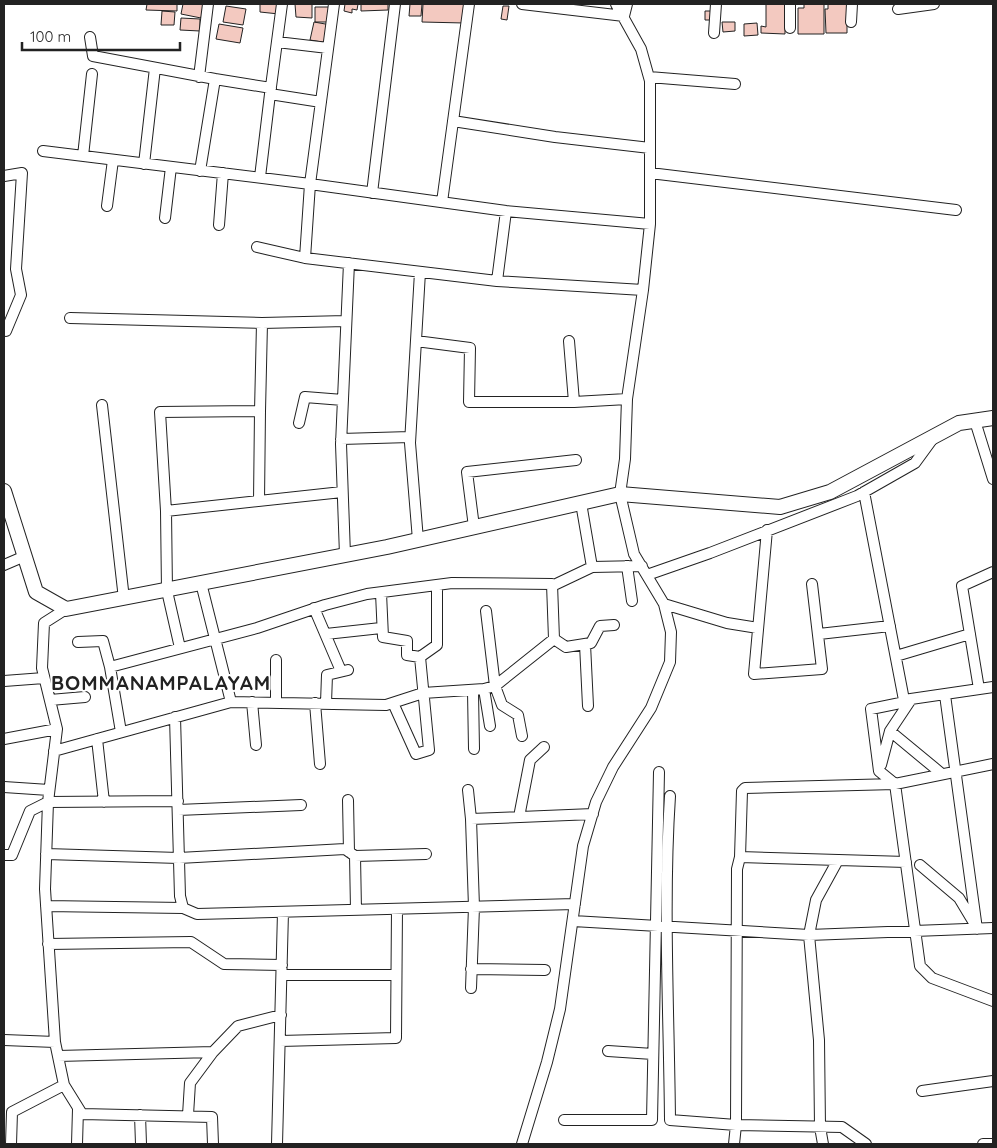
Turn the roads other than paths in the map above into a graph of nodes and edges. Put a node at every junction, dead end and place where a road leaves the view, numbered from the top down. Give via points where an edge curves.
1 (208, 4) edge
2 (282, 4) edge
3 (334, 4) edge
4 (395, 4) edge
5 (469, 4) edge
6 (522, 4) edge
7 (616, 4) edge
8 (627, 4) edge
9 (716, 4) edge
10 (790, 4) edge
11 (852, 4) edge
12 (934, 4) edge
13 (898, 9) dead end
14 (624, 16) junction
15 (851, 22) dead end
16 (790, 28) dead end
17 (714, 33) dead end
18 (90, 37) dead end
19 (277, 42) junction
20 (328, 48) junction
21 (154, 68) junction
22 (92, 74) dead end
23 (199, 77) junction
24 (649, 77) junction
25 (215, 80) junction
26 (735, 84) dead end
27 (270, 91) junction
28 (321, 102) junction
29 (453, 121) junction
30 (650, 148) junction
31 (43, 151) dead end
32 (83, 156) junction
33 (113, 160) junction
34 (144, 164) junction
35 (171, 167) junction
36 (200, 171) junction
37 (223, 173) junction
38 (650, 173) junction
39 (4, 176) edge
40 (260, 177) junction
41 (310, 184) junction
42 (372, 193) junction
43 (442, 202) junction
44 (107, 206) dead end
45 (956, 210) dead end
46 (506, 211) junction
47 (165, 218) dead end
48 (650, 224) junction
49 (219, 225) dead end
50 (257, 247) dead end
51 (305, 258) junction
52 (349, 263) junction
53 (420, 272) junction
54 (497, 281) junction
55 (643, 290) junction
56 (70, 318) dead end
57 (346, 321) junction
58 (262, 323) junction
59 (6, 331) dead end
60 (416, 341) junction
61 (569, 341) dead end
62 (627, 399) junction
63 (342, 400) junction
64 (574, 402) junction
65 (102, 405) dead end
66 (260, 411) junction
67 (993, 418) edge
68 (975, 421) junction
69 (299, 423) dead end
70 (934, 436) junction
71 (410, 437) junction
72 (341, 439) junction
73 (576, 460) dead end
74 (993, 479) edge
75 (4, 491) edge
76 (342, 492) junction
77 (864, 492) junction
78 (620, 494) junction
79 (259, 501) junction
80 (581, 503) junction
81 (166, 512) junction
82 (474, 527) junction
83 (767, 530) junction
84 (418, 540) junction
85 (345, 555) junction
86 (25, 556) junction
87 (4, 565) edge
88 (626, 566) junction
89 (592, 567) junction
90 (644, 570) junction
91 (993, 572) edge
92 (201, 583) junction
93 (812, 584) dead end
94 (437, 585) junction
95 (552, 586) junction
96 (167, 591) junction
97 (380, 593) junction
98 (124, 599) junction
99 (632, 601) dead end
100 (664, 604) junction
101 (314, 608) junction
102 (66, 609) junction
103 (486, 611) dead end
104 (614, 625) dead end
105 (890, 626) junction
106 (381, 628) junction
107 (758, 628) junction
108 (326, 634) junction
109 (820, 634) junction
110 (970, 634) junction
111 (214, 639) junction
112 (554, 639) junction
113 (78, 642) dead end
114 (585, 644) junction
115 (180, 648) junction
116 (896, 656) junction
117 (420, 657) junction
118 (276, 660) dead end
119 (110, 667) junction
120 (44, 678) junction
121 (4, 681) edge
122 (495, 686) junction
123 (993, 687) edge
124 (979, 689) junction
125 (484, 690) junction
126 (473, 692) junction
127 (423, 693) junction
128 (945, 695) junction
129 (85, 697) dead end
130 (50, 700) junction
131 (910, 701) junction
132 (231, 702) junction
133 (252, 702) junction
134 (276, 702) junction
135 (315, 702) junction
136 (393, 702) junction
137 (326, 703) junction
138 (588, 706) dead end
139 (175, 717) junction
140 (490, 726) dead end
141 (57, 729) junction
142 (120, 732) junction
143 (890, 732) junction
144 (522, 736) dead end
145 (4, 739) edge
146 (97, 739) junction
147 (256, 745) dead end
148 (544, 748) dead end
149 (474, 749) dead end
150 (54, 750) junction
151 (320, 764) dead end
152 (993, 764) edge
153 (879, 771) junction
154 (659, 772) dead end
155 (956, 772) junction
156 (942, 774) junction
157 (895, 784) junction
158 (4, 787) edge
159 (49, 790) junction
160 (468, 790) dead end
161 (670, 796) dead end
162 (348, 800) dead end
163 (48, 802) junction
164 (104, 802) junction
165 (178, 805) junction
166 (301, 805) dead end
167 (593, 814) junction
168 (519, 817) junction
169 (471, 819) junction
170 (46, 854) junction
171 (352, 854) junction
172 (426, 854) dead end
173 (4, 855) edge
174 (740, 857) junction
175 (179, 858) junction
176 (838, 860) junction
177 (906, 862) junction
178 (920, 866) dead end
179 (575, 904) junction
180 (46, 906) junction
181 (474, 907) junction
182 (183, 908) junction
183 (397, 909) junction
184 (356, 910) junction
185 (283, 912) junction
186 (573, 921) junction
187 (656, 926) junction
188 (668, 927) junction
189 (993, 928) edge
190 (977, 929) junction
191 (738, 931) junction
192 (916, 932) junction
193 (809, 935) junction
194 (48, 944) junction
195 (471, 969) junction
196 (282, 970) junction
197 (545, 970) dead end
198 (396, 975) junction
199 (470, 988) dead end
200 (993, 1001) edge
201 (281, 1015) junction
202 (4, 1040) edge
203 (280, 1041) junction
204 (54, 1042) junction
205 (608, 1051) dead end
206 (213, 1052) junction
207 (653, 1054) junction
208 (58, 1056) junction
209 (993, 1081) edge
210 (64, 1085) junction
211 (922, 1091) dead end
212 (78, 1109) junction
213 (8, 1112) edge
214 (140, 1115) junction
215 (188, 1115) junction
216 (564, 1120) dead end
217 (736, 1125) junction
218 (820, 1127) junction
219 (11, 1144) edge
220 (77, 1144) edge
221 (141, 1144) edge
222 (213, 1144) edge
223 (277, 1144) edge
224 (522, 1144) edge
225 (734, 1144) edge
226 (823, 1144) edge
227 (866, 1144) edge
228 (983, 1144) edge
229 (993, 1144) edge

1 - 23 street
2 - 19 street
3 - 20 street
4 - 42 street
5 - 29 street
6 - 14 street
7 - 14 street
8 - 14 street
9 - 17 street
10 - 16 street
11 - 15 street
12 - 13 street
14 - 24 street via 641,49
18 - 21 street via 93,56
19 - 20 street
19 - 27 street
20 - 28 street
21 - 23 street
21 - 34 street
22 - 32 street
23 - 25 street
24 - 26 street
24 - 30 street
25 - 27 street
25 - 36 street
27 - 28 street
27 - 40 street
28 - 41 street
29 - 30 street
29 - 43 street
30 - 38 street
31 - 32 street
32 - 33 street
33 - 34 street
33 - 44 street
34 - 35 street
35 - 36 street
35 - 47 street
36 - 37 street
37 - 40 street
37 - 49 street
38 - 45 street
38 - 48 street
39 - 59 street via 22,173 16,268 21,294
40 - 41 street
41 - 42 street
41 - 51 street
42 - 43 street
43 - 46 street
46 - 48 street
46 - 54 street
48 - 55 street
50 - 51 street
51 - 52 street
52 - 53 street
52 - 57 street
53 - 54 street
53 - 60 street
54 - 55 street
55 - 62 street
56 - 58 street
57 - 58 street
57 - 63 street
58 - 66 street
60 - 64 street via 470,348 469,402
60 - 71 street
61 - 64 street
62 - 64 street
62 - 78 street
63 - 69 street via 305,397
63 - 72 street
65 - 98 street
66 - 79 street
66 - 81 street via 160,412
67 - 68 street
68 - 70 street via 959,423
68 - 74 street
70 - 77 street via 915,463
70 - 78 street via 830,492 780,508
71 - 72 street
71 - 84 street
72 - 76 street
73 - 82 street via 467,472
75 - 86 street
76 - 79 street
76 - 85 street
77 - 83 street
77 - 105 street
78 - 80 street
78 - 90 street via 634,554
79 - 81 street
80 - 82 street
80 - 89 street
81 - 96 street
82 - 84 street
83 - 90 street via 710,553
83 - 107 street
84 - 85 street
85 - 92 street
86 - 87 street
86 - 102 street via 36,592
88 - 89 street
88 - 90 street
88 - 99 street
89 - 95 street
90 - 100 street
91 - 110 street via 962,586
92 - 96 street
92 - 111 street
93 - 109 street
94 - 95 street
94 - 97 street
94 - 117 street via 437,646
95 - 112 street
96 - 98 street
96 - 115 street
97 - 101 street
97 - 106 street
98 - 102 street
100 - 107 street via 727,623
100 - 167 street via 671,632 670,662 651,708 613,767
101 - 108 street
101 - 111 street
102 - 120 street via 44,623
103 - 122 street
104 - 114 street via 600,626 591,643
105 - 109 street
105 - 116 street
106 - 108 street
106 - 117 street via 383,637 407,641 407,655
107 - 109 street via 754,674 822,669
108 - 137 street via 344,670 327,675
110 - 116 street
110 - 124 street
111 - 115 street
111 - 132 street
112 - 114 street via 566,647
112 - 122 street
113 - 119 street via 104,641
114 - 138 street
115 - 119 street
116 - 131 street via 904,700
117 - 127 street
118 - 134 street
119 - 142 street
120 - 121 street
120 - 130 street
122 - 125 street
122 - 144 street via 502,705 518,715
123 - 124 street
124 - 128 street
125 - 126 street
125 - 140 street
126 - 127 street
126 - 149 street
127 - 136 street
127 - 136 street via 429,750 416,754
128 - 131 street
128 - 155 street
129 - 130 street
130 - 141 street
131 - 143 street
131 - 153 street via 871,709
132 - 133 street
132 - 139 street
133 - 134 street
133 - 147 street
134 - 135 street
135 - 137 street
135 - 151 street
136 - 137 street via 386,705
139 - 142 street
139 - 165 street
141 - 145 street
141 - 150 street
142 - 146 street
143 - 153 street
143 - 156 street
146 - 150 street
146 - 164 street
148 - 168 street via 530,760
150 - 159 street
152 - 155 street
153 - 157 street
154 - 187 street
155 - 156 street
155 - 190 street
156 - 157 street
157 - 174 street via 745,788 740,802
157 - 177 street
158 - 159 street
159 - 163 street
160 - 169 street
161 - 188 street
162 - 171 street
163 - 164 street
163 - 170 street
163 - 173 street via 30,811 12,855
164 - 165 street
165 - 166 street
165 - 175 street
167 - 168 street
167 - 179 street via 583,846
168 - 169 street
169 - 181 street
170 - 175 street
170 - 180 street
171 - 172 street
171 - 175 street via 345,849
171 - 184 street
174 - 176 street
174 - 191 street via 737,869
175 - 182 street
176 - 177 street
176 - 193 street via 816,900
177 - 192 street
178 - 190 street via 959,898
179 - 181 street
179 - 186 street
180 - 182 street
180 - 194 street
181 - 183 street
181 - 195 street
182 - 185 street via 197,914
183 - 184 street
183 - 198 street
184 - 185 street
185 - 196 street
186 - 187 street
186 - 224 street via 560,1009
187 - 188 street
187 - 207 street
188 - 191 street
188 - 217 street via 670,1120
189 - 190 street
190 - 192 street
191 - 193 street
191 - 217 street
192 - 193 street
192 - 200 street via 920,966 932,978
193 - 218 street via 819,1040
194 - 196 street via 191,942 224,964
194 - 204 street
195 - 197 street
195 - 199 street
196 - 198 street
196 - 201 street
198 - 203 street via 396,1038
201 - 203 street
201 - 206 street via 238,1026
202 - 204 street
203 - 223 street
204 - 208 street
205 - 207 street
206 - 208 street
206 - 215 street via 190,1083
207 - 216 street via 652,1120
208 - 210 street
209 - 211 street
210 - 212 street
210 - 213 street
212 - 214 street via 82,1114 90,1115
212 - 220 street
213 - 219 street
214 - 215 street
214 - 221 street
215 - 222 street via 212,1117
217 - 218 street
217 - 225 street
218 - 226 street
218 - 227 street via 842,1127
228 - 229 street

